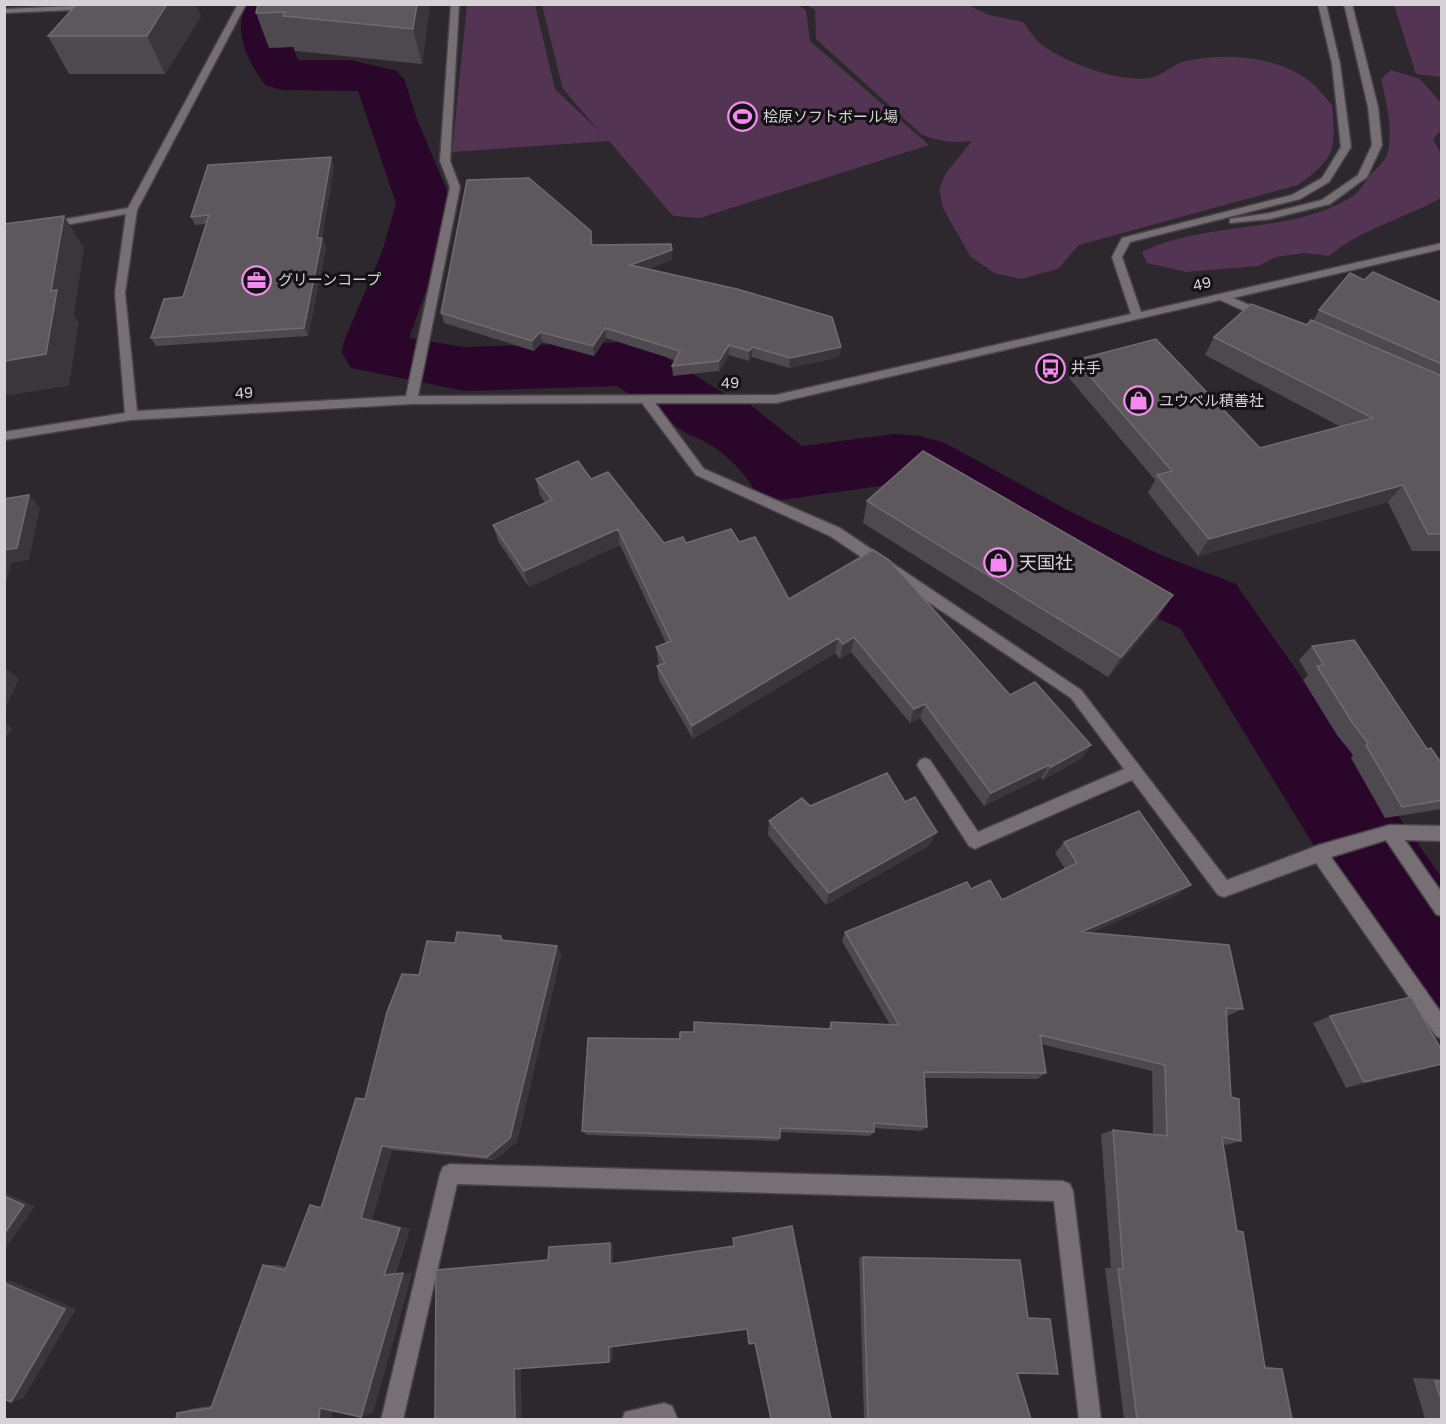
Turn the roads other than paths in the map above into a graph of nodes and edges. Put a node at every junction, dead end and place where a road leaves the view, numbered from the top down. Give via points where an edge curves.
1 (242, 4) edge
2 (455, 4) edge
3 (1322, 4) edge
4 (1348, 4) edge
5 (107, 6) edge
6 (4, 11) edge
7 (132, 210) junction
8 (1186, 226) junction
9 (39, 227) edge
10 (1442, 246) edge
11 (1220, 296) junction
12 (1137, 316) junction
13 (1273, 320) edge
14 (411, 400) junction
15 (652, 400) junction
16 (131, 416) junction
17 (4, 436) edge
18 (925, 765) dead end
19 (1135, 771) junction
20 (1390, 832) junction
21 (1442, 834) edge
22 (1319, 853) junction
23 (1442, 908) edge
24 (1442, 1030) edge
25 (392, 1419) edge
26 (633, 1419) edge
27 (667, 1419) edge
28 (1090, 1419) edge

1 - 7 street
2 - 14 street via 445,161 456,187
3 - 8 street via 1336,64 1346,147 1326,180 1296,197
4 - 8 street via 1373,107 1377,145 1362,177 1326,202 1270,216
5 - 6 street
7 - 9 street
7 - 16 street via 120,293
8 - 12 street via 1126,240 1117,257
10 - 11 street, 49 / 49
11 - 12 street, 49 / 49
11 - 13 street
12 - 15 street, 49 / 49 via 776,399
14 - 15 street, 49 / 49
14 - 16 street, 49 / 49
15 - 19 street via 700,472 835,532 1076,694
16 - 17 street, 49 / 49
18 - 19 street via 975,842
19 - 22 street via 1224,889
20 - 21 street
20 - 22 street
20 - 23 street
22 - 24 street
25 - 28 street via 450,1174 1063,1191
26 - 27 street via 664,1414

